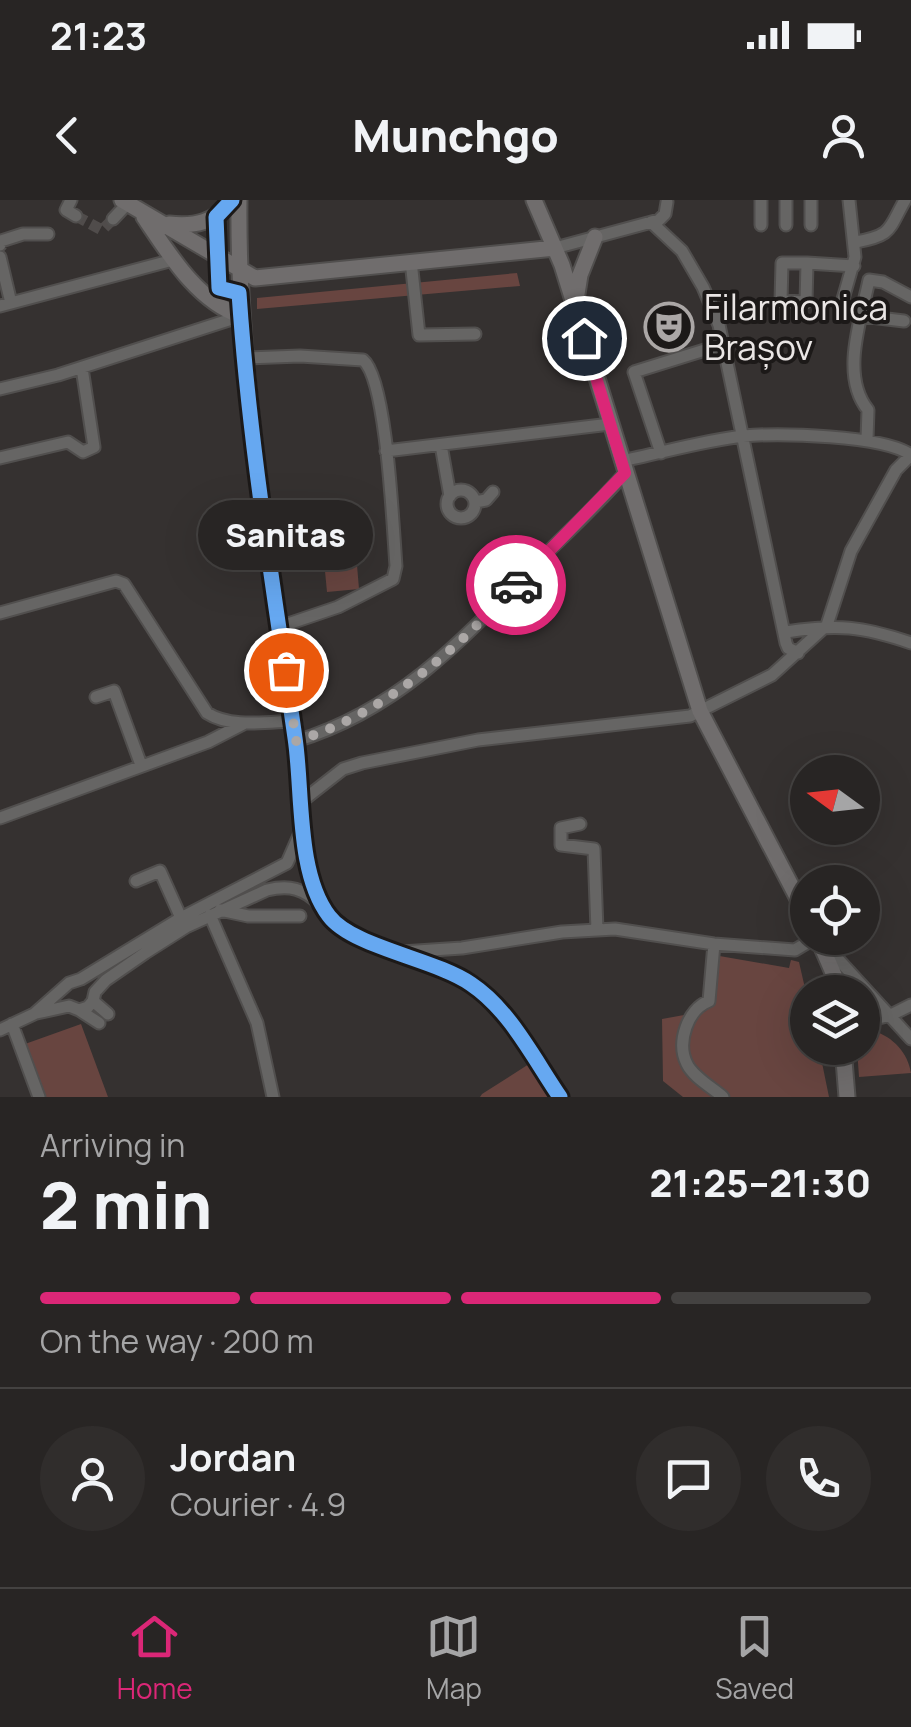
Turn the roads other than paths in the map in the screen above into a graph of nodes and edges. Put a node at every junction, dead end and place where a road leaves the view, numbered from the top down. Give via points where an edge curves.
1 (71, 200) edge
2 (235, 200) edge
3 (534, 200) edge
4 (760, 200) edge
5 (786, 200) edge
6 (811, 200) edge
7 (849, 200) edge
8 (906, 200) edge
9 (667, 201) edge
10 (130, 205) edge
11 (76, 216) dead end
12 (113, 219) tunnel mouth
13 (160, 222) junction
14 (651, 222) junction
15 (761, 224) dead end
16 (786, 225) dead end
17 (811, 225) dead end
18 (48, 234) dead end
19 (594, 237) junction
20 (856, 242) junction
21 (0, 245) edge
22 (555, 248) junction
23 (682, 251) junction
24 (0, 257) edge
25 (173, 260) junction
26 (412, 261) junction
27 (807, 263) dead end
28 (854, 266) junction
29 (238, 268) junction
30 (911, 297) edge
31 (6, 305) edge
32 (841, 306) dead end
33 (575, 309) junction
34 (240, 316) junction
35 (862, 316) junction
36 (904, 321) dead end
37 (475, 334) dead end
38 (724, 344) junction
39 (245, 358) junction
40 (82, 368) junction
41 (0, 389) edge
42 (610, 424) junction
43 (744, 436) junction
44 (867, 439) junction
45 (441, 445) junction
46 (386, 451) junction
47 (661, 453) junction
48 (0, 458) edge
49 (623, 467) junction
50 (493, 492) dead end
51 (450, 496) junction
52 (475, 502) junction
53 (0, 613) edge
54 (827, 625) junction
55 (279, 627) junction
56 (786, 632) junction
57 (910, 645) edge
58 (798, 653) junction
59 (772, 674) junction
60 (96, 697) dead end
61 (700, 711) junction
62 (218, 720) junction
63 (292, 721) junction
64 (247, 722) junction
65 (222, 736) junction
66 (296, 741) junction
67 (141, 765) junction
68 (302, 801) junction
69 (0, 818) edge
70 (304, 822) junction
71 (580, 824) dead end
72 (136, 882) dead end
73 (790, 884) edge
74 (215, 912) junction
75 (326, 912) junction
76 (300, 916) dead end
77 (182, 918) junction
78 (597, 930) junction
79 (714, 944) junction
80 (790, 949) edge
81 (398, 952) junction
82 (832, 955) edge
83 (82, 979) junction
84 (64, 990) junction
85 (94, 996) junction
86 (911, 1005) edge
87 (74, 1008) junction
88 (34, 1014) junction
89 (891, 1016) junction
90 (880, 1018) edge
91 (6, 1027) edge
92 (911, 1039) edge
93 (844, 1065) edge
94 (39, 1097) edge
95 (274, 1097) edge
96 (560, 1097) edge
97 (724, 1097) edge
98 (846, 1097) edge

1 - 11 street via 66,210
2 - 13 main road via 206,222
2 - 29 main road
3 - 22 main road
4 - 15 street
5 - 16 street
6 - 17 street
7 - 20 street
8 - 20 street via 892,229
9 - 14 street via 663,218
9 - 23 street
10 - 12 street
10 - 13 main road
10 - 25 main road
13 - 29 main road
14 - 19 street
14 - 23 street
18 - 21 street via 23,234
19 - 22 street
19 - 33 main road
20 - 28 street
22 - 26 main road
22 - 33 main road
23 - 38 street
24 - 31 street
25 - 31 street
25 - 34 main road via 220,307
26 - 29 main road via 255,278
26 - 37 street via 419,335
27 - 28 street
28 - 32 street
29 - 34 main road
30 - 35 street via 868,280
33 - 42 main road
34 - 39 main road
34 - 40 street
35 - 36 street
35 - 44 street via 854,350 858,397 868,410
38 - 43 street
38 - 47 street via 634,372
39 - 46 street via 363,360 375,376
39 - 55 main road
40 - 41 street
40 - 48 street via 94,447 83,452 68,442
42 - 45 street
42 - 49 main road
43 - 44 street
43 - 47 street
43 - 56 street
44 - 54 street via 911,455 870,512
45 - 46 street
45 - 51 street
46 - 55 street via 393,579
47 - 49 street
49 - 61 main road
49 - 66 street via 442,659 378,704
50 - 52 street
51 - 52 street via 465,490
51 - 52 street via 456,516 470,515
53 - 62 street via 107,581 124,584 197,700
54 - 56 street
54 - 57 street via 868,628
54 - 58 street
55 - 63 main road
56 - 58 street via 788,648
56 - 59 street
58 - 59 street
59 - 61 street
60 - 67 street via 114,691
61 - 68 street via 478,740 362,763
61 - 73 main road
62 - 64 street
62 - 65 street
63 - 64 street
63 - 66 main road
64 - 65 street
65 - 67 street
66 - 68 main road
67 - 69 street
68 - 70 main road
70 - 75 main road via 314,884
70 - 77 street via 287,863
71 - 78 street via 561,828 561,845 594,849
72 - 77 street via 160,871
74 - 75 street via 281,887 302,890
74 - 76 street
74 - 85 street via 145,953
74 - 95 street via 257,1024
75 - 81 main road via 342,929
77 - 83 street
78 - 79 street
78 - 81 street
79 - 80 street
79 - 97 street via 710,1000 694,1010 684,1049 687,1065
81 - 96 main road via 480,990
82 - 89 street
83 - 84 street
83 - 85 street
84 - 87 street
84 - 88 street
85 - 87 street
85 - 87 street via 103,1018
86 - 89 street
87 - 88 street
88 - 91 street
89 - 90 street
89 - 92 street
91 - 94 street
93 - 98 main road

